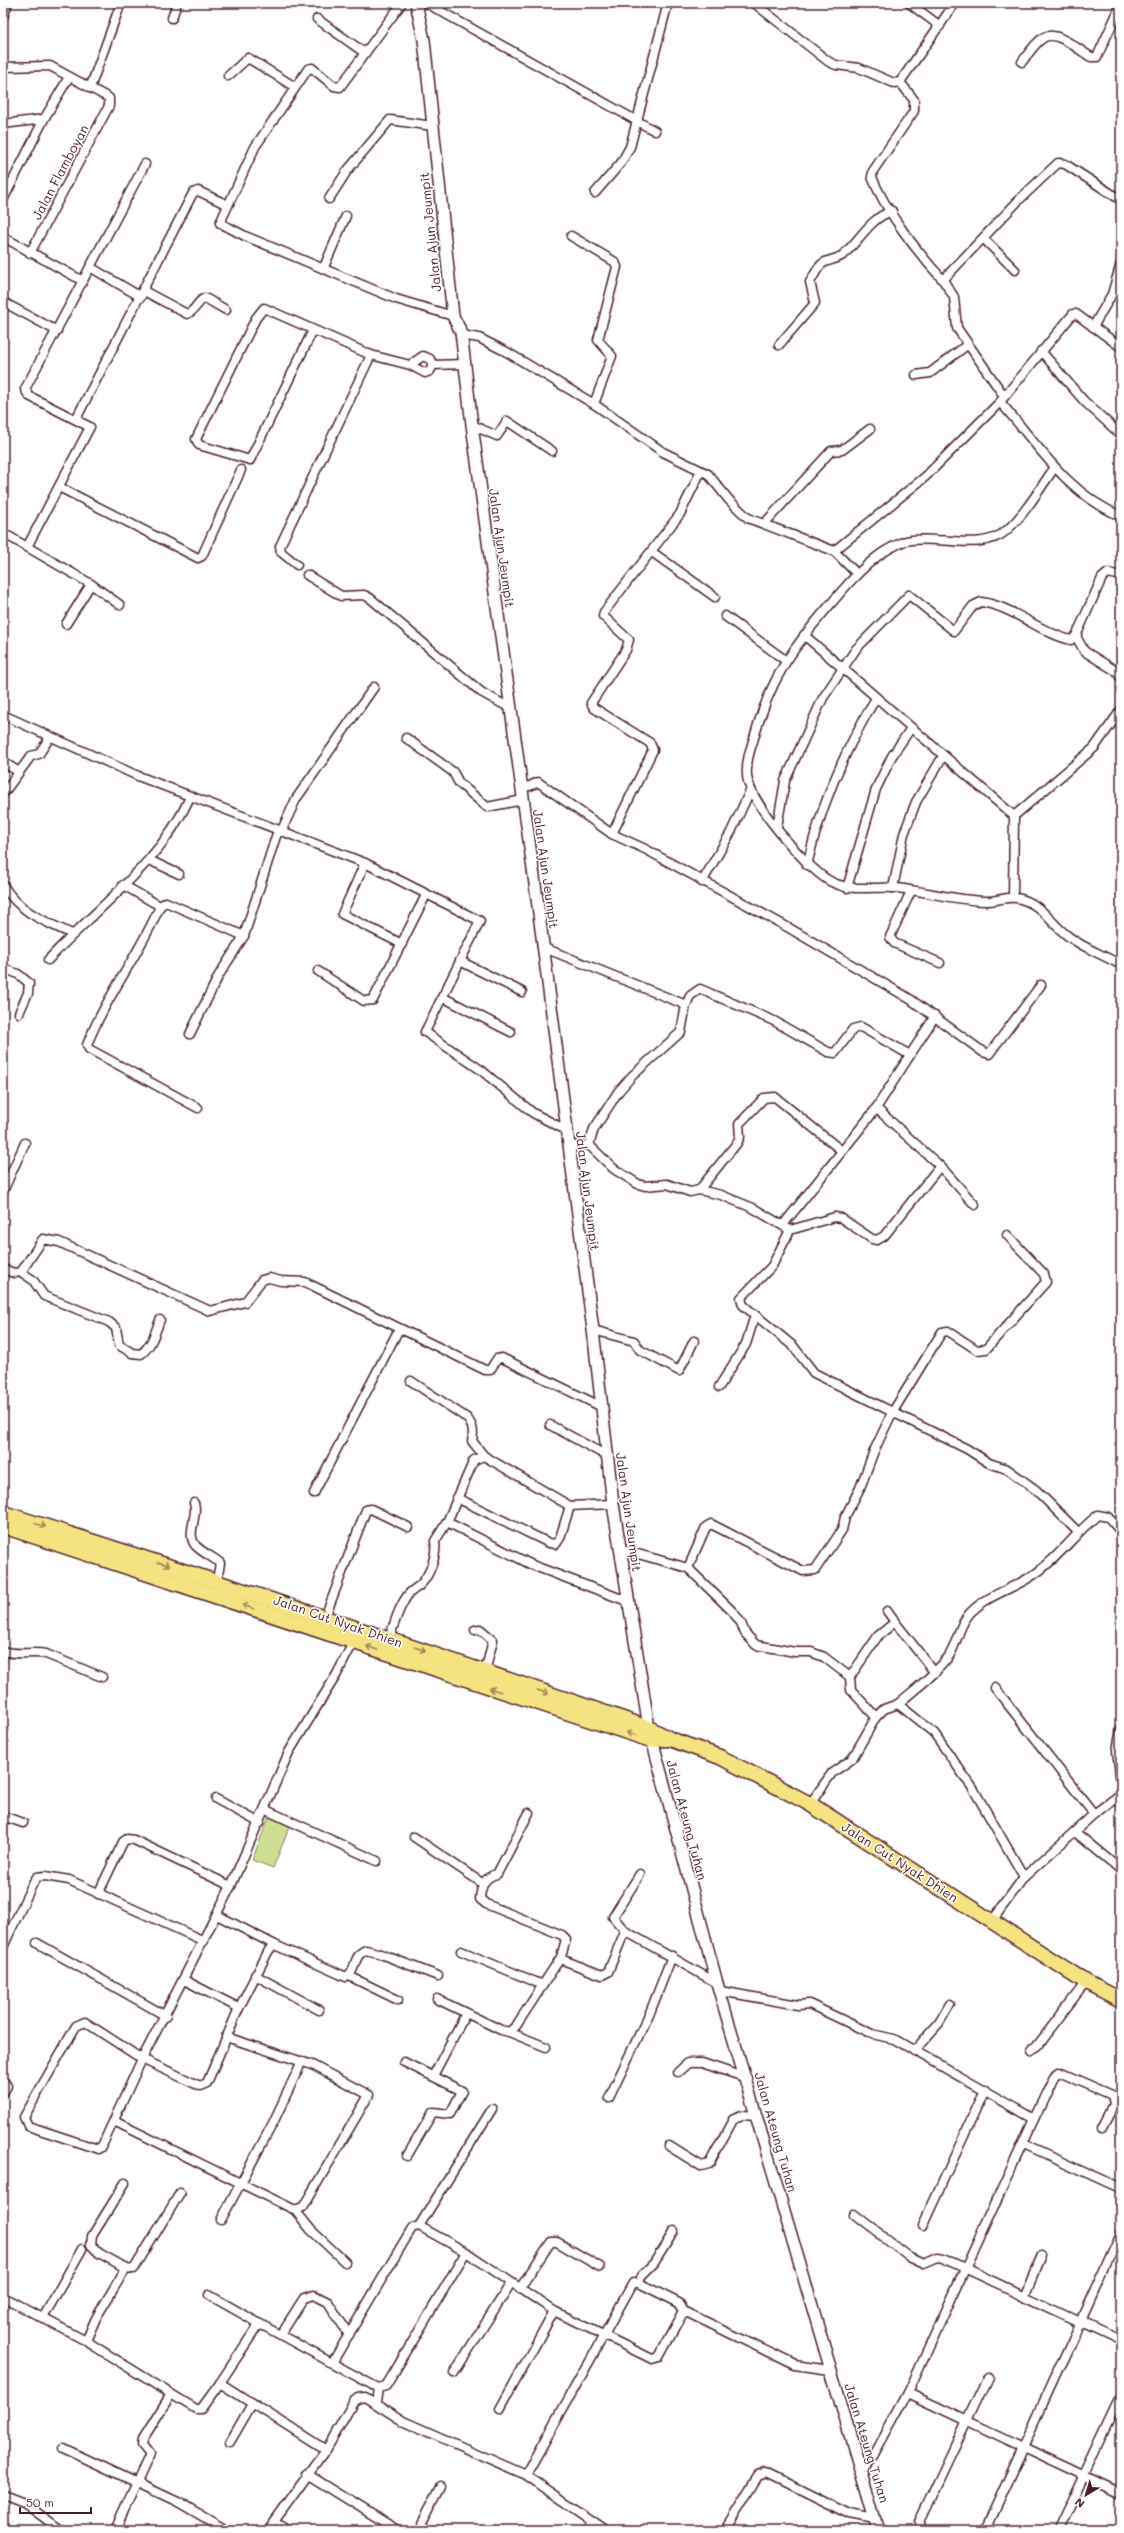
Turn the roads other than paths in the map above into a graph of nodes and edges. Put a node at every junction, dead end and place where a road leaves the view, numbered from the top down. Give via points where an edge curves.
1 (8, 3) edge
2 (121, 3) edge
3 (177, 3) edge
4 (402, 3) edge
5 (416, 3) edge
6 (668, 3) edge
7 (754, 3) edge
8 (909, 3) edge
9 (955, 3) edge
10 (427, 4) edge
11 (1121, 4) edge
12 (3, 18) edge
13 (172, 18) dead end
14 (317, 20) dead end
15 (940, 26) junction
16 (365, 53) junction
17 (1022, 62) dead end
18 (3, 67) edge
19 (228, 76) dead end
20 (69, 78) junction
21 (900, 81) junction
22 (295, 87) junction
23 (90, 88) junction
24 (44, 119) junction
25 (636, 120) junction
26 (3, 124) edge
27 (433, 126) junction
28 (654, 131) dead end
29 (145, 164) dead end
30 (595, 193) dead end
31 (329, 199) dead end
32 (3, 200) edge
33 (1121, 200) edge
34 (228, 205) junction
35 (892, 211) junction
36 (346, 216) dead end
37 (571, 236) dead end
38 (3, 237) edge
39 (984, 239) junction
40 (30, 253) junction
41 (1121, 263) edge
42 (90, 267) junction
43 (324, 268) junction
44 (1015, 270) dead end
45 (943, 280) junction
46 (83, 281) junction
47 (142, 294) junction
48 (3, 302) edge
49 (226, 310) dead end
50 (453, 316) junction
51 (1093, 327) junction
52 (313, 330) junction
53 (57, 331) junction
54 (464, 334) junction
55 (779, 345) dead end
56 (967, 345) junction
57 (1121, 348) edge
58 (1041, 351) junction
59 (371, 355) junction
60 (464, 364) junction
61 (410, 365) junction
62 (433, 365) junction
63 (916, 376) dead end
64 (1002, 399) junction
65 (594, 404) junction
66 (76, 419) junction
67 (472, 425) junction
68 (870, 429) dead end
69 (1121, 436) edge
70 (552, 451) dead end
71 (1055, 467) junction
72 (241, 470) dead end
73 (701, 471) junction
74 (59, 487) junction
75 (1121, 516) edge
76 (764, 524) junction
77 (3, 533) edge
78 (27, 547) junction
79 (834, 551) junction
80 (652, 552) junction
81 (297, 565) dead end
82 (857, 574) junction
83 (306, 575) dead end
84 (1121, 576) edge
85 (91, 584) junction
86 (715, 597) dead end
87 (120, 605) dead end
88 (725, 616) dead end
89 (66, 624) dead end
90 (804, 635) junction
91 (1076, 636) junction
92 (785, 660) junction
93 (841, 668) junction
94 (1121, 678) edge
95 (374, 687) dead end
96 (876, 698) junction
97 (510, 708) junction
98 (1121, 710) edge
99 (3, 715) edge
100 (911, 728) junction
101 (50, 737) junction
102 (406, 738) dead end
103 (943, 756) junction
104 (3, 762) edge
105 (19, 772) junction
106 (522, 787) junction
107 (750, 791) junction
108 (3, 794) edge
109 (190, 797) junction
110 (523, 800) junction
111 (1014, 816) junction
112 (777, 827) junction
113 (280, 831) junction
114 (612, 834) junction
115 (149, 860) junction
116 (365, 864) junction
117 (807, 865) junction
118 (179, 874) dead end
119 (702, 882) junction
120 (3, 885) edge
121 (123, 885) junction
122 (847, 888) junction
123 (893, 888) junction
124 (911, 891) junction
125 (426, 895) junction
126 (1013, 897) junction
127 (160, 906) junction
128 (72, 934) junction
129 (244, 936) junction
130 (402, 944) junction
131 (542, 947) junction
132 (48, 960) dead end
133 (460, 961) junction
134 (940, 963) dead end
135 (1121, 965) edge
136 (3, 968) edge
137 (318, 971) dead end
138 (1041, 985) dead end
139 (522, 992) dead end
140 (442, 997) junction
141 (686, 1005) junction
142 (19, 1013) dead end
143 (935, 1016) junction
144 (511, 1032) dead end
145 (190, 1034) dead end
146 (910, 1055) junction
147 (198, 1108) dead end
148 (876, 1108) junction
149 (566, 1130) junction
150 (25, 1143) dead end
151 (589, 1145) junction
152 (568, 1146) junction
153 (842, 1151) junction
154 (940, 1166) junction
155 (699, 1190) junction
156 (3, 1191) edge
157 (975, 1205) dead end
158 (786, 1228) junction
159 (1007, 1235) dead end
160 (3, 1269) edge
161 (22, 1272) junction
162 (756, 1315) junction
163 (160, 1320) dead end
164 (399, 1329) junction
165 (593, 1330) junction
166 (694, 1341) dead end
167 (411, 1381) dead end
168 (719, 1387) dead end
169 (602, 1407) junction
170 (892, 1413) junction
171 (550, 1425) dead end
172 (484, 1456) junction
173 (607, 1456) junction
174 (314, 1493) dead end
175 (457, 1498) junction
176 (194, 1502) dead end
177 (613, 1504) junction
178 (570, 1506) junction
179 (3, 1513) edge
180 (446, 1522) junction
181 (3, 1526) edge
182 (408, 1527) dead end
183 (1077, 1531) junction
184 (1121, 1532) edge
185 (620, 1549) junction
186 (688, 1568) junction
187 (217, 1581) junction
188 (627, 1601) junction
189 (887, 1611) dead end
190 (325, 1617) junction
191 (895, 1622) junction
192 (358, 1628) junction
193 (475, 1630) dead end
194 (389, 1638) junction
195 (354, 1642) junction
196 (3, 1651) edge
197 (485, 1672) junction
198 (935, 1673) junction
199 (850, 1676) junction
200 (102, 1677) dead end
201 (995, 1688) dead end
202 (898, 1704) junction
203 (876, 1716) junction
204 (1121, 1729) edge
205 (650, 1734) junction
206 (1121, 1783) edge
207 (1121, 1794) edge
208 (216, 1799) dead end
209 (810, 1804) junction
210 (266, 1810) junction
211 (529, 1813) dead end
212 (1094, 1814) junction
213 (3, 1816) edge
214 (23, 1823) dead end
215 (260, 1823) junction
216 (1075, 1832) junction
217 (414, 1837) dead end
218 (377, 1861) dead end
219 (1121, 1870) edge
220 (640, 1874) dead end
221 (1024, 1877) junction
222 (482, 1883) junction
223 (231, 1886) junction
224 (98, 1894) junction
225 (217, 1915) junction
226 (992, 1921) junction
227 (625, 1931) junction
228 (204, 1941) junction
229 (37, 1943) dead end
230 (275, 1945) junction
231 (3, 1947) edge
232 (461, 1951) dead end
233 (672, 1956) junction
234 (561, 1957) junction
235 (255, 1975) junction
236 (349, 1976) junction
237 (438, 1976) dead end
238 (184, 1980) junction
239 (1086, 1982) junction
240 (543, 1985) junction
241 (718, 1987) junction
242 (437, 1999) dead end
243 (398, 2000) dead end
244 (1121, 2000) edge
245 (950, 2004) dead end
246 (239, 2008) junction
247 (320, 2010) dead end
248 (466, 2014) junction
249 (166, 2016) junction
250 (508, 2032) junction
251 (226, 2037) junction
252 (546, 2046) dead end
253 (914, 2050) junction
254 (1030, 2050) dead end
255 (142, 2059) junction
256 (302, 2061) junction
257 (404, 2062) dead end
258 (678, 2072) dead end
259 (433, 2076) junction
260 (747, 2078) junction
261 (3, 2080) edge
262 (985, 2090) junction
263 (3, 2092) edge
264 (609, 2098) dead end
265 (492, 2109) dead end
266 (757, 2116) junction
267 (1034, 2119) junction
268 (114, 2120) junction
269 (1102, 2128) dead end
270 (1024, 2144) junction
271 (669, 2146) dead end
272 (407, 2156) dead end
273 (240, 2183) junction
274 (125, 2184) dead end
275 (1121, 2188) edge
276 (180, 2193) dead end
277 (295, 2210) junction
278 (854, 2214) dead end
279 (221, 2220) dead end
280 (922, 2225) dead end
281 (420, 2226) junction
282 (674, 2231) dead end
283 (1121, 2233) edge
284 (82, 2249) dead end
285 (466, 2252) junction
286 (1041, 2256) dead end
287 (345, 2262) dead end
288 (600, 2267) dead end
289 (126, 2268) junction
290 (967, 2269) junction
291 (511, 2283) junction
292 (639, 2283) junction
293 (520, 2288) junction
294 (208, 2295) dead end
295 (1024, 2296) junction
296 (3, 2297) edge
297 (554, 2311) junction
298 (684, 2311) junction
299 (42, 2318) junction
300 (1080, 2322) junction
301 (262, 2325) junction
302 (281, 2334) junction
303 (349, 2335) junction
304 (606, 2335) junction
305 (86, 2341) junction
306 (1121, 2341) edge
307 (332, 2363) junction
308 (830, 2370) junction
309 (454, 2373) dead end
310 (988, 2376) dead end
311 (220, 2384) junction
312 (378, 2388) junction
313 (908, 2393) junction
314 (171, 2394) junction
315 (1121, 2396) edge
316 (376, 2403) junction
317 (252, 2404) junction
318 (500, 2409) dead end
319 (966, 2420) junction
320 (230, 2442) dead end
321 (63, 2448) dead end
322 (1024, 2448) junction
323 (326, 2450) junction
324 (861, 2470) junction
325 (307, 2474) junction
326 (526, 2475) junction
327 (1084, 2475) junction
328 (135, 2484) junction
329 (441, 2486) dead end
330 (1121, 2493) edge
331 (3, 2495) edge
332 (592, 2521) junction
333 (274, 2522) junction
334 (876, 2525) edge
335 (61, 2530) edge
336 (115, 2530) edge
337 (226, 2530) edge
338 (268, 2530) edge
339 (287, 2530) edge
340 (397, 2530) edge
341 (418, 2530) edge
342 (587, 2530) edge
343 (606, 2530) edge
344 (725, 2530) edge
345 (920, 2530) edge
346 (985, 2530) edge
347 (1058, 2530) edge

1 - 12 street
2 - 23 street
3 - 13 street
4 - 16 street
5 - 27 street, Jalan Ajun Jeumpit via 424,40
6 - 25 street
7 - 21 street via 836,66 859,68 894,84
8 - 15 street
9 - 15 street
10 - 25 street
11 - 17 street via 1097,57 1091,57 1056,36 1047,36 1042,38
14 - 16 street
15 - 21 street
16 - 22 street via 340,87 334,86 312,68 308,69
18 - 20 street via 50,66
19 - 22 street via 248,58
20 - 23 street
20 - 24 street
21 - 35 street via 914,100 914,111 872,177
22 - 34 street via 255,147
23 - 40 street, Jalan Flamboyan via 109,98 110,103
24 - 26 street
24 - 32 street
25 - 28 street
25 - 30 street via 626,156
27 - 31 street via 390,120 347,170
27 - 50 street, Jalan Ajun Jeumpit
29 - 42 street
33 - 39 street via 1065,164 1058,164 1020,199
34 - 43 street via 221,220 222,225
34 - 47 street via 198,191 193,193
35 - 45 street via 926,261
35 - 55 street via 877,219 837,260 821,264 810,282 815,303
36 - 43 street
37 - 65 street via 615,262 617,267 598,340 612,356
38 - 40 street
39 - 44 street
39 - 45 street
40 - 46 street
41 - 51 street via 1112,294
42 - 46 street
42 - 47 street
43 - 50 street via 396,300
45 - 56 street via 954,297 956,325
46 - 53 street
47 - 49 street via 187,314 205,298
47 - 66 street
48 - 53 street
50 - 54 street, Jalan Ajun Jeumpit
51 - 57 street
51 - 58 street via 1073,314
52 - 52 street via 250,460 199,445 196,439 258,313 264,308
52 - 59 street
53 - 66 street via 25,388 26,393
54 - 60 street, Jalan Ajun Jeumpit
54 - 65 street via 479,338
56 - 63 street via 930,373
56 - 64 street
58 - 64 street
58 - 69 street via 1084,401
59 - 61 street
59 - 81 street via 280,546 281,552
60 - 62 street
60 - 67 street, Jalan Ajun Jeumpit
61 - 62 street via 425,374
61 - 62 street via 423,356 430,358
64 - 71 street
64 - 79 street via 925,477
65 - 73 street via 663,452
66 - 74 street via 88,424 89,430
67 - 70 street via 498,436 507,421
67 - 97 street, Jalan Ajun Jeumpit
68 - 76 street via 842,450 831,451
71 - 75 street via 1093,501
71 - 82 street via 1021,514 1007,530 996,537 982,541 905,541 882,553
72 - 74 street via 202,556 198,558
73 - 76 street via 708,474 740,511
73 - 80 street via 680,514
74 - 78 street
76 - 79 street
77 - 78 street
78 - 85 street
79 - 82 street
80 - 86 street
80 - 114 street via 639,564 603,616 629,640 626,650 591,703 594,708 650,743 653,750
82 - 90 street
83 - 97 street via 341,596 351,594 370,598 481,692
84 - 91 street via 1108,573 1102,578
85 - 87 street
85 - 89 street
88 - 92 street
90 - 92 street
90 - 93 street
91 - 93 street via 1071,640 1062,638 1024,617 981,602 973,606 954,632 909,594
91 - 94 street via 1084,651 1116,671
92 - 107 street via 760,714 746,776
93 - 96 street
93 - 112 street via 823,698 785,781
95 - 113 street via 296,799
96 - 100 street
96 - 117 street via 837,770 816,829
97 - 106 street, Jalan Ajun Jeumpit
98 - 111 street via 1094,748
99 - 101 street via 36,728
100 - 103 street
100 - 122 street via 892,756 876,789
101 - 105 street via 39,754 31,756
101 - 109 street
102 - 110 street via 453,772 459,783 487,807
103 - 111 street
103 - 123 street via 916,802 904,834
104 - 105 street
105 - 108 street
106 - 110 street, Jalan Ajun Jeumpit
106 - 114 street via 538,782
107 - 112 street
107 - 119 street via 731,832
109 - 113 street
109 - 115 street via 182,815
110 - 131 street, Jalan Ajun Jeumpit
111 - 126 street
112 - 117 street
113 - 116 street
113 - 129 street
114 - 119 street via 645,849
115 - 118 street
115 - 121 street
116 - 125 street
116 - 130 street via 342,914
117 - 122 street via 829,880
119 - 143 street via 789,928
120 - 128 street via 9,896 30,915
121 - 127 street
121 - 128 street
122 - 123 street
123 - 124 street
124 - 126 street via 980,901
124 - 134 street via 890,937 894,943
125 - 130 street
125 - 133 street via 480,921
126 - 135 street via 1036,905 1068,936
127 - 129 street via 166,902
127 - 147 street via 150,931 129,964 87,1045 89,1049
128 - 132 street
129 - 145 street via 219,975
130 - 137 street via 377,996 370,1002
131 - 141 street
131 - 149 street, Jalan Ajun Jeumpit
133 - 139 street
133 - 140 street
136 - 142 street via 18,974 29,983 28,993
138 - 143 street via 989,1054
140 - 144 street
140 - 149 street via 425,1030 427,1034 481,1070 533,1113
141 - 146 street via 690,996 700,989 774,1021 828,1052 835,1053 853,1029 861,1027
141 - 151 street via 681,1032 618,1092 594,1129
143 - 146 street
146 - 148 street
148 - 153 street
148 - 154 street
149 - 152 street, Jalan Ajun Jeumpit
150 - 156 street
151 - 152 street
151 - 155 street via 614,1169 638,1184 667,1184 690,1192
152 - 165 street, Jalan Ajun Jeumpit
153 - 155 street via 775,1097 764,1098 739,1124 738,1143
153 - 158 street
154 - 157 street
154 - 158 street via 884,1236 877,1240 872,1240 836,1217
155 - 158 street via 753,1208
158 - 162 street via 772,1266 741,1298 743,1305
159 - 170 street via 1044,1274 1046,1282 986,1349 977,1350 948,1332 942,1332
160 - 161 street via 14,1273
161 - 163 street via 33,1280 44,1296 109,1322 116,1328 119,1345 132,1353 145,1352 151,1344
161 - 164 street via 43,1239 82,1252 210,1311 244,1302 262,1280 269,1278 305,1282
162 - 168 street via 746,1344
162 - 170 street via 793,1346 814,1373 877,1403
164 - 169 street via 485,1370 490,1370 497,1359 502,1358
164 - 174 street
165 - 166 street via 634,1341 640,1350 679,1371
165 - 169 street, Jalan Ajun Jeumpit
167 - 172 street via 467,1418 472,1424 472,1441
169 - 173 street, Jalan Ajun Jeumpit
170 - 183 street via 968,1449 989,1463 1008,1469 1036,1490
170 - 186 street via 860,1488 844,1517 842,1530 815,1570 803,1571 711,1524 706,1527
171 - 173 street
172 - 175 street via 474,1460
172 - 178 street
173 - 177 street, Jalan Ajun Jeumpit
175 - 178 street via 549,1543 556,1544
175 - 180 street
176 - 187 street via 196,1509 192,1530 195,1545 220,1562
177 - 178 street
177 - 185 street, Jalan Ajun Jeumpit
179 -> 187 highway, Jalan Cut Nyak Dhien
180 - 188 street via 532,1565
180 - 194 street via 435,1541 434,1560 420,1585 410,1591 402,1603
195 -> 181 highway, Jalan Cut Nyak Dhien
182 - 190 street via 371,1509 366,1510
183 - 184 street via 1098,1515 1108,1517
183 - 198 street via 1066,1548 1038,1572 986,1599 970,1613 962,1624 950,1655
185 - 186 street
185 - 188 street, Jalan Ajun Jeumpit
186 - 199 street via 733,1612 744,1633 756,1645 795,1652 811,1652 824,1657
187 - 190 highway, Jalan Cut Nyak Dhien
188 - 205 street, Jalan Ajun Jeumpit
189 - 191 street
190 - 192 highway, Jalan Cut Nyak Dhien
191 - 198 street
191 - 199 street via 878,1636
192 - 194 highway, Jalan Cut Nyak Dhien
192 - 195 street
193 - 197 street via 480,1629 493,1640 492,1654
194 -> 197 highway, Jalan Cut Nyak Dhien
205 -> 195 highway, Jalan Cut Nyak Dhien
195 - 210 street via 289,1752
196 - 200 street via 15,1654 46,1654
197 -> 205 highway, Jalan Cut Nyak Dhien
198 - 202 street
199 - 203 street via 851,1690
201 - 212 street
202 - 203 street via 884,1709
202 - 221 street via 934,1733 974,1790
203 - 209 street via 852,1759 832,1773
204 - 206 street via 1117,1750
205 - 209 highway, Jalan Cut Nyak Dhien via 720,1757
205 - 241 street, Jalan Ateung Tuhan
207 - 212 street
208 - 215 street
209 - 226 highway, Jalan Cut Nyak Dhien
210 - 215 street
210 - 218 street
211 - 222 street via 497,1874 489,1876
212 - 216 street
213 - 214 street
215 - 223 street
216 - 219 street
216 - 221 street
217 - 222 street
220 - 227 street via 613,1917
221 - 226 street
222 - 234 street via 480,1899 486,1904 562,1935 566,1939
223 - 224 street via 134,1840 127,1840 123,1842
223 - 225 street
224 - 228 street
224 - 231 street via 69,1880 37,1877
225 - 228 street
225 - 230 street
226 - 239 highway, Jalan Cut Nyak Dhien
227 - 233 street
227 - 234 street via 608,1972 602,1975
228 - 238 street
229 - 249 street
230 - 235 street via 269,1950
230 - 236 street via 346,1977
232 - 240 street
233 - 241 street
233 - 264 street
234 - 240 street
235 - 246 street
235 - 247 street
236 - 237 street via 357,1956 366,1950
236 - 243 street
238 - 246 street
238 - 249 street
239 - 244 highway, Jalan Cut Nyak Dhien
239 - 254 street via 1037,2046
240 - 250 street via 516,2026
241 - 253 street via 798,2005 809,2004 872,2034 894,2039
241 - 260 street, Jalan Ateung Tuhan
242 - 248 street
245 - 253 street via 939,2024
246 - 251 street
248 - 250 street
248 - 259 street
249 - 255 street
250 - 252 street
251 - 255 street via 207,2083 203,2086
251 - 256 street
253 - 262 street
255 - 268 street
255 - 268 street via 85,2022 76,2026 24,2117 28,2126 98,2149 102,2146
256 - 273 street via 273,2123
256 - 277 street via 366,2092 370,2098 304,2207
257 - 259 street
258 - 260 street via 688,2063 702,2063
259 - 272 street via 462,2091 450,2114 433,2112
260 - 266 street, Jalan Ateung Tuhan
261 - 263 street via 7,2086
262 - 267 street
262 - 280 street
265 - 281 street
266 - 271 street via 742,2115 734,2118 709,2164 701,2166
266 - 308 street, Jalan Ateung Tuhan
267 - 269 street via 1054,2076 1059,2072 1112,2095 1114,2104
267 - 270 street
268 - 273 street
270 - 275 street
270 - 290 street
273 - 277 street
273 - 279 street
274 - 289 street via 92,2236 91,2245 99,2253
276 - 289 street via 134,2269
277 - 287 street via 311,2230
278 - 290 street via 908,2256 923,2263 940,2257
281 - 285 street
281 - 303 street via 412,2228
282 - 292 street via 654,2263 641,2276
283 - 300 street
284 - 299 street
285 - 291 street
285 - 312 street via 386,2386
286 - 295 street
288 - 293 street via 557,2242 551,2242
289 - 305 street via 96,2318
290 - 295 street
290 - 313 street
291 - 293 street
291 - 309 street
292 - 298 street via 679,2303
292 - 304 street via 633,2283
293 - 297 street
294 - 301 street
295 - 300 street
296 - 299 street
297 - 304 street
297 - 318 street
298 - 304 street via 656,2359
298 - 308 street via 795,2366
299 - 305 street
300 - 306 street
300 - 322 street
301 - 302 street
301 - 311 street via 257,2327
302 - 303 street via 304,2298 314,2294 328,2302
302 - 307 street
303 - 307 street
304 - 326 street
305 - 314 street
307 - 312 street
308 - 324 street, Jalan Ateung Tuhan
310 - 319 street
311 - 314 street via 201,2409 196,2409
311 - 317 street
312 - 316 street
313 - 319 street
313 - 324 street via 874,2457
314 - 328 street via 143,2439 142,2444 150,2454
315 - 327 street
316 - 323 street via 365,2398 354,2401
316 - 326 street via 403,2421
317 - 320 street
317 - 323 street
319 - 322 street
319 - 345 street via 919,2522
321 - 328 street
322 - 327 street
322 - 346 street
323 - 325 street
324 - 334 street, Jalan Ateung Tuhan
325 - 333 street
325 - 340 street
326 - 332 street
327 - 330 street
327 - 347 street
328 - 336 street
328 - 337 street via 178,2502
329 - 341 street
331 - 335 street via 24,2503
332 - 342 street
332 - 343 street
333 - 338 street
333 - 339 street
334 - 344 street via 766,2473 758,2476

